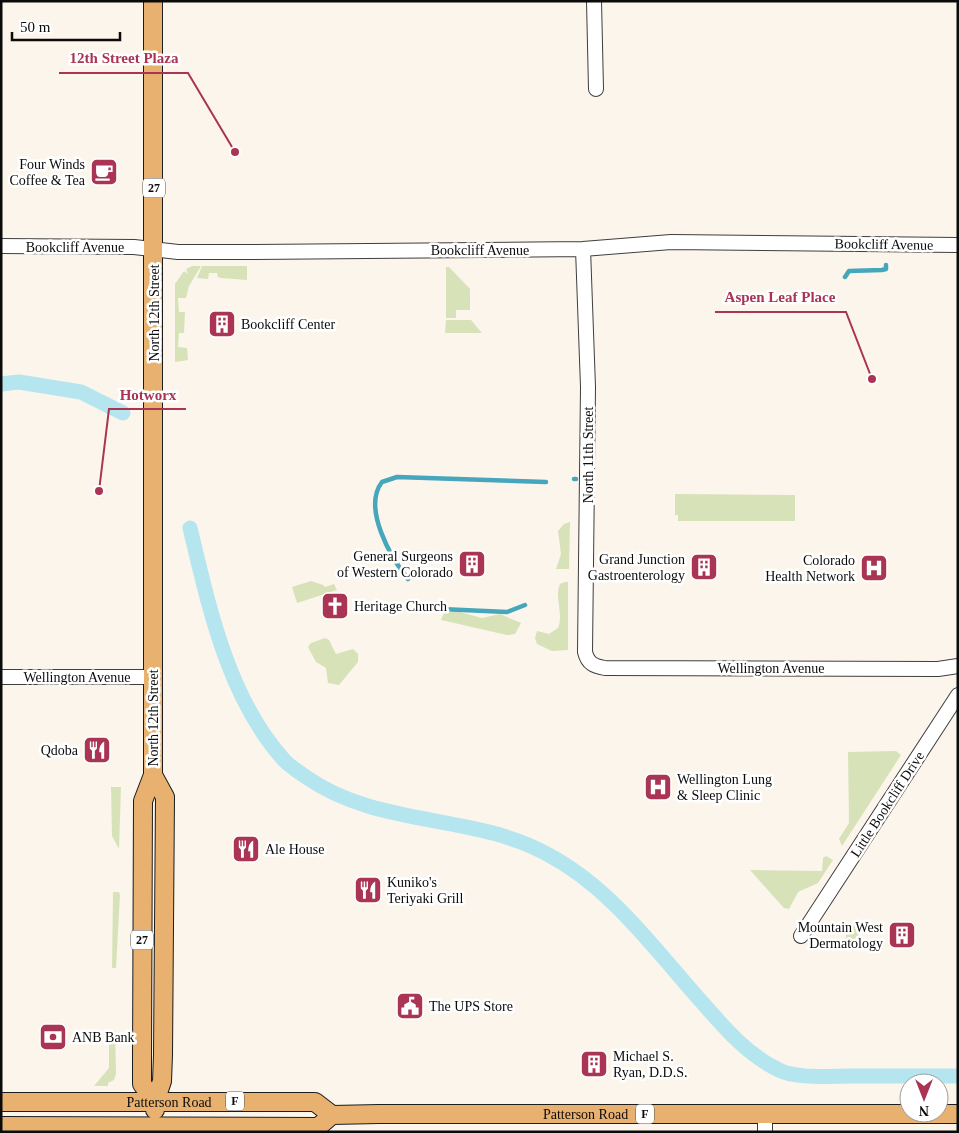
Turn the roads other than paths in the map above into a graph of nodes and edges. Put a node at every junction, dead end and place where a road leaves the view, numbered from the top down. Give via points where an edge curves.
1 (153, 1) edge
2 (594, 1) edge
3 (596, 89) dead end
4 (958, 245) edge
5 (1, 246) edge
6 (154, 249) junction
7 (583, 249) junction
8 (587, 660) joint
9 (958, 666) edge
10 (1, 677) edge
11 (154, 677) junction
12 (958, 695) edge
13 (153, 775) junction
14 (801, 936) dead end
15 (164, 939) junction
16 (142, 940) junction
17 (1, 1102) edge
18 (155, 1102) junction
19 (958, 1114) edge
20 (332, 1115) junction
21 (765, 1123) edge
22 (1, 1126) edge
23 (156, 1129) edge

1 - 6 main road, North 12th Street / 27
2 - 3 street
4 - 7 street, Bookcliff Avenue via 671,242
5 - 6 street, Bookcliff Avenue
6 - 7 street, Bookcliff Avenue via 246,252
6 - 11 main road, North 12th Street / 27
7 - 8 street, North 11th Street via 588,387
8 - 9 street, Wellington Avenue via 594,666 606,668 938,669
10 - 11 street, Wellington Avenue
11 - 13 main road, North 12th Street / 27
12 - 14 street, Little Bookcliff Drive
13 - 15 main road, North 12th Street / 27 via 165,797
13 - 16 main road, North 12th Street / 27 via 143,801
15 - 16 main road
15 - 18 main road, North 12th Street / 27 via 162,1081
16 - 18 main road, North 12th Street / 27 via 142,1084
17 - 18 main road, Patterson Road / F
18 - 20 main road, Patterson Road / F via 316,1102
18 - 23 main road, North 12th Street / 27
19 - 21 main road, Patterson Road / F
20 - 21 main road, Patterson Road / F
20 - 23 main road, Patterson Road / F via 318,1127
22 - 23 main road, Patterson Road / F

